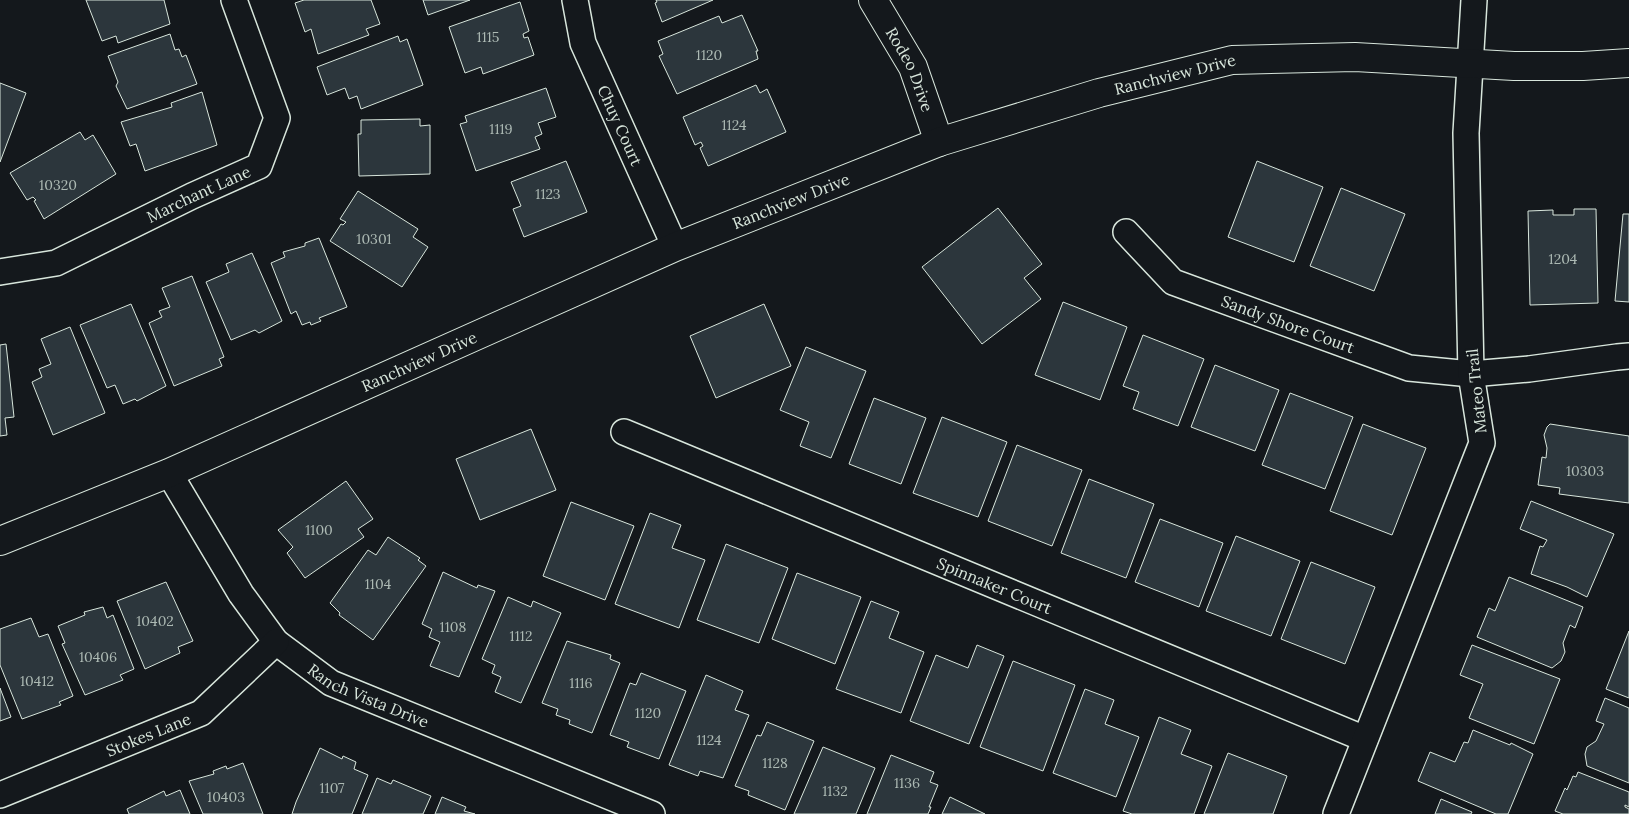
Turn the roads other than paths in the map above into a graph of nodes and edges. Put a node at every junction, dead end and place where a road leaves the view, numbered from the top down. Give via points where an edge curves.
1 (234, 0) edge
2 (575, 0) edge
3 (873, 0) edge
4 (1474, 0) edge
5 (1470, 63) junction
6 (1629, 63) edge
7 (939, 142) junction
8 (1126, 232) dead end
9 (675, 247) junction
10 (0, 272) edge
11 (1629, 356) edge
12 (1471, 374) junction
13 (624, 432) dead end
14 (169, 473) junction
15 (0, 541) edge
16 (276, 642) junction
17 (1365, 739) junction
18 (0, 795) edge
19 (652, 814) edge
20 (1336, 814) edge

1 - 10 street, Marchant Lane via 277,118 259,166 56,263
2 - 9 street, Chuy Court via 583,43
3 - 7 street, Rodeo Drive via 913,67
4 - 5 street, Mateo Trail
5 - 6 street, Ranchview Drive via 1514,66
5 - 7 street, Ranchview Drive via 1355,57 1232,60 1099,93
5 - 12 street, Mateo Trail via 1466,133
7 - 9 street, Ranchview Drive
8 - 12 street, Sandy Shore Court via 1173,282 1409,368
9 - 14 street, Ranchview Drive
11 - 12 street, Sandy Shore Court
12 - 17 street, Mateo Trail via 1482,442
13 - 17 street, Spinnaker Court
14 - 15 street, Ranchview Drive
14 - 16 street, Ranch Vista Drive via 241,594
16 - 18 street, Stokes Lane via 201,713
16 - 19 street, Ranch Vista Drive via 331,683
17 - 20 street, Mateo Trail

